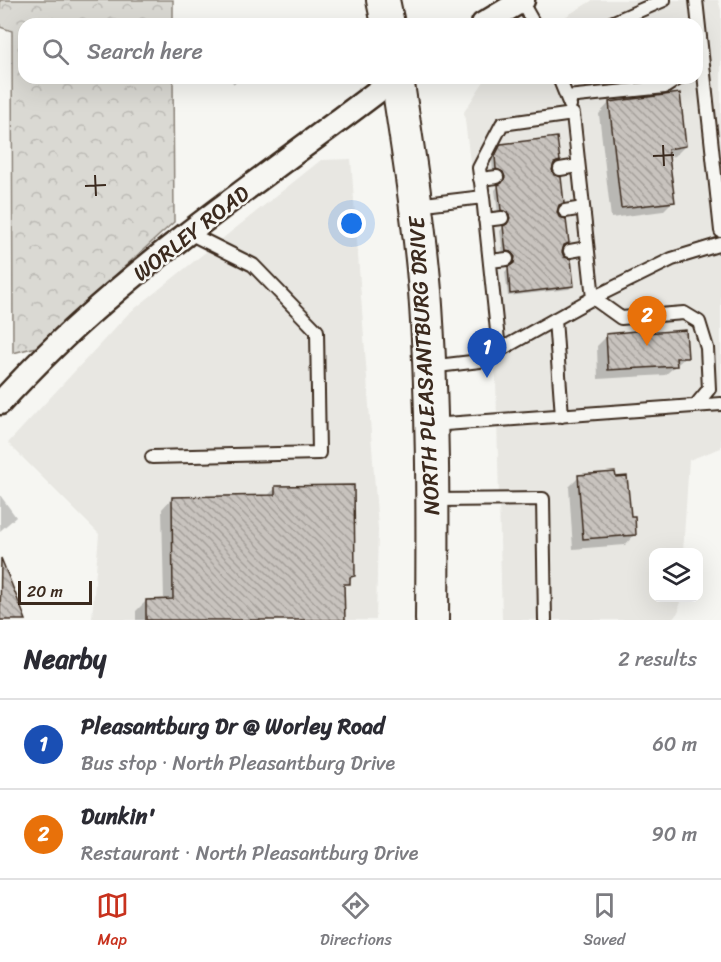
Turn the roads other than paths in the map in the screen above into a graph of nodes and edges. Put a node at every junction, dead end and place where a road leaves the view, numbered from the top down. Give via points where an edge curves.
1 (383, 0) edge
2 (664, 0) edge
3 (696, 0) edge
4 (522, 1) edge
5 (387, 18) edge
6 (493, 18) edge
7 (531, 18) edge
8 (623, 18) edge
9 (697, 18) edge
10 (388, 84) edge
11 (397, 84) edge
12 (561, 84) edge
13 (670, 84) edge
14 (702, 84) edge
15 (567, 98) junction
16 (573, 114) junction
17 (578, 166) junction
18 (561, 169) dead end
19 (497, 177) dead end
20 (480, 179) junction
21 (483, 197) junction
22 (416, 205) junction
23 (583, 208) junction
24 (565, 211) dead end
25 (502, 218) dead end
26 (485, 220) junction
27 (721, 231) edge
28 (189, 234) junction
29 (721, 244) edge
30 (587, 248) junction
31 (570, 251) dead end
32 (507, 259) dead end
33 (490, 261) junction
34 (593, 298) junction
35 (555, 319) junction
36 (499, 350) junction
37 (428, 367) junction
38 (3, 394) edge
39 (721, 404) edge
40 (695, 406) junction
41 (562, 416) junction
42 (431, 425) junction
43 (152, 457) dead end
44 (433, 500) junction
45 (432, 620) edge
46 (545, 620) edge

1 - 5 main road
2 - 8 lane
3 - 9 lane
4 - 6 street
4 - 7 lane
10 - 28 street, WORLEY ROAD
11 - 22 main road, NORTH PLEASANTBURG DRIVE
12 - 15 lane
13 - 15 lane
14 - 27 lane
15 - 16 lane
16 - 17 lane
16 - 20 lane via 502,124 479,168
17 - 18 lane
17 - 23 lane
19 - 20 lane
20 - 21 lane
21 - 22 lane
21 - 26 lane
22 - 37 main road, NORTH PLEASANTBURG DRIVE
23 - 24 lane
23 - 30 lane
25 - 26 lane
26 - 33 lane
28 - 38 street, WORLEY ROAD via 81,322
28 - 43 lane via 253,265 317,331 319,453
29 - 34 lane via 672,259
30 - 31 lane
30 - 34 lane
32 - 33 lane
33 - 36 lane
34 - 35 lane
34 - 40 lane via 621,318 684,313 699,322 707,348 709,389
35 - 36 lane
35 - 41 lane
36 - 37 lane via 480,362
37 - 42 main road, NORTH PLEASANTBURG DRIVE
39 - 40 lane
40 - 41 lane
41 - 42 lane
42 - 44 main road, NORTH PLEASANTBURG DRIVE
44 - 45 main road, NORTH PLEASANTBURG DRIVE
44 - 46 lane via 543,499

